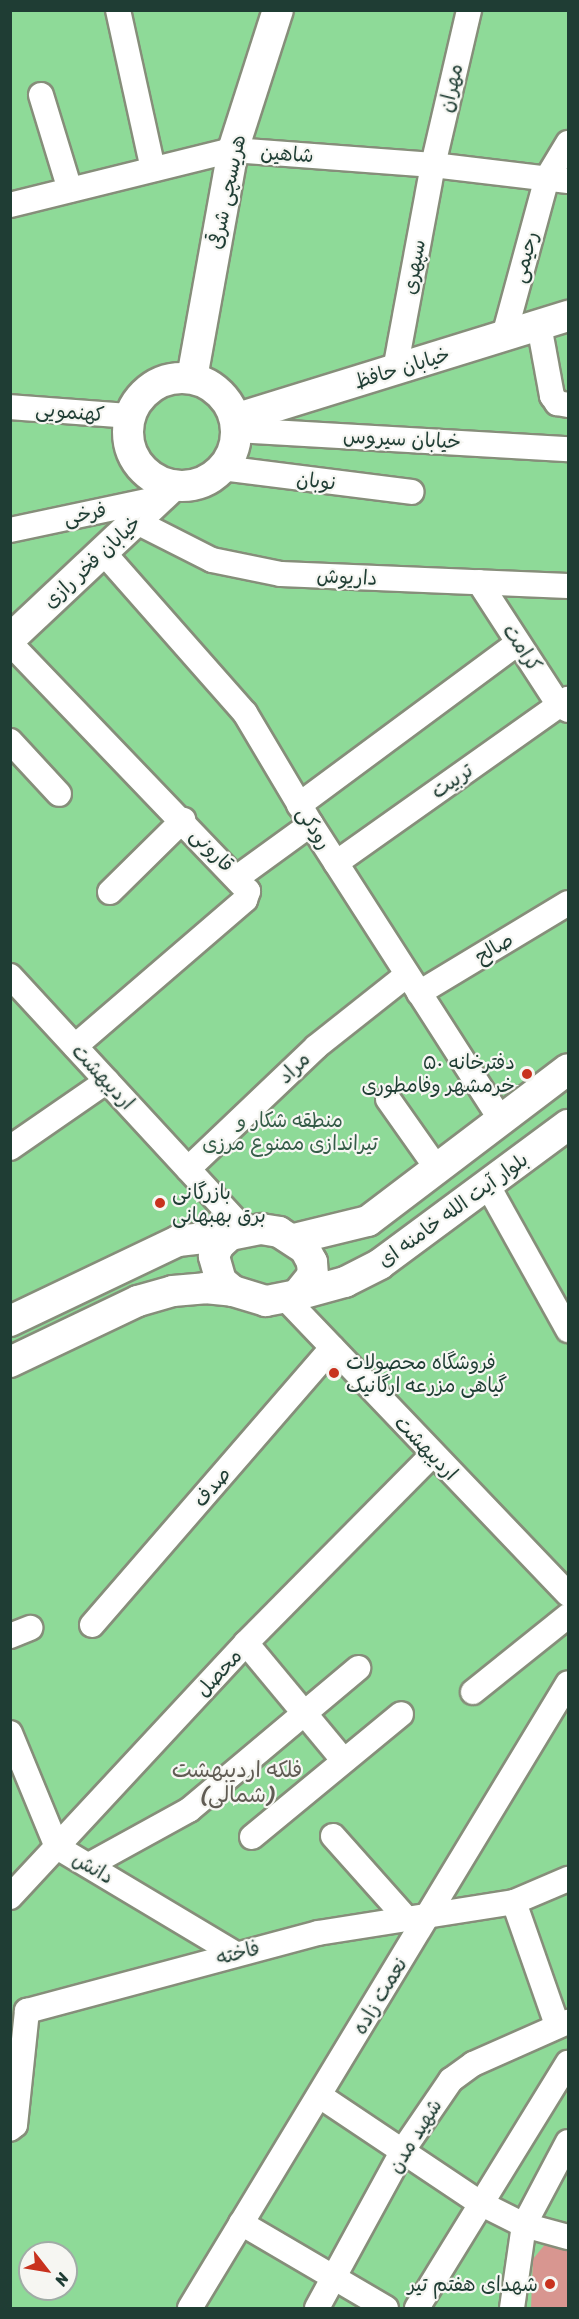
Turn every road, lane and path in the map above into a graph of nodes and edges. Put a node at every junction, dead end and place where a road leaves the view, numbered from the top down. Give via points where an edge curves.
1 (118, 10) edge
2 (278, 10) edge
3 (469, 10) edge
4 (41, 95) dead end
5 (568, 143) edge
6 (233, 150) junction
7 (433, 165) junction
8 (153, 169) junction
9 (558, 179) edge
10 (70, 190) junction
11 (10, 205) edge
12 (568, 316) edge
13 (539, 325) junction
14 (504, 336) junction
15 (395, 370) junction
16 (192, 378) junction
17 (568, 405) edge
18 (10, 407) edge
19 (130, 416) junction
20 (236, 425) junction
21 (568, 449) edge
22 (222, 468) junction
23 (166, 492) junction
24 (411, 492) dead end
25 (135, 521) junction
26 (10, 530) edge
27 (103, 552) junction
28 (478, 582) junction
29 (568, 586) edge
30 (10, 641) edge
31 (518, 643) junction
32 (565, 705) edge
33 (10, 741) edge
34 (59, 794) dead end
35 (305, 814) junction
36 (183, 820) junction
37 (336, 863) junction
38 (238, 878) junction
39 (110, 892) dead end
40 (568, 903) edge
41 (10, 976) edge
42 (413, 984) junction
43 (75, 1046) junction
44 (568, 1069) edge
45 (107, 1081) junction
46 (388, 1099) dead end
47 (502, 1121) junction
48 (568, 1125) edge
49 (10, 1148) edge
50 (188, 1169) junction
51 (438, 1170) junction
52 (488, 1186) junction
53 (237, 1233) junction
54 (294, 1239) junction
55 (233, 1291) junction
56 (291, 1297) junction
57 (10, 1321) edge
58 (568, 1330) edge
59 (332, 1348) junction
60 (10, 1362) edge
61 (432, 1455) junction
62 (568, 1594) edge
63 (568, 1616) edge
64 (92, 1625) dead end
65 (246, 1643) junction
66 (358, 1668) dead end
67 (568, 1683) edge
68 (473, 1692) dead end
69 (400, 1714) dead end
70 (306, 1715) junction
71 (10, 1733) edge
72 (344, 1761) junction
73 (20, 1781) edge
74 (333, 1836) dead end
75 (252, 1837) dead end
76 (57, 1847) junction
77 (89, 1864) junction
78 (568, 1879) edge
79 (10, 1897) edge
80 (514, 1902) junction
81 (418, 1916) junction
82 (234, 1953) junction
83 (562, 2023) edge
84 (568, 2063) edge
85 (320, 2096) junction
86 (10, 2129) edge
87 (568, 2142) edge
88 (403, 2150) junction
89 (480, 2203) junction
90 (241, 2223) junction
91 (524, 2225) junction
92 (568, 2237) edge
93 (335, 2278) junction
94 (190, 2308) edge
95 (317, 2308) edge
96 (386, 2308) edge
97 (417, 2308) edge
98 (512, 2308) edge

1 - 8 street
2 - 6 main road, هریسچی شرقی
3 - 7 street, مهران
4 - 10 street
5 - 9 street, رحیمی
6 - 7 street, شاهین
6 - 8 street, شاهین
6 - 16 main road, هریسچی شرقی
7 - 9 street, شاهین
7 - 15 street, سپهری
8 - 10 street, شاهین
9 - 14 street, رحیمی
10 - 11 street, شاهین
12 - 13 main road, خیابان حافظ
13 - 14 main road, خیابان حافظ
13 - 17 street via 552,396
14 - 15 main road, خیابان حافظ
15 - 20 main road, خیابان حافظ
16 - 19 main road via 160,382 136,402
16 - 20 main road via 219,392
18 - 19 street, کهنمویی
19 - 23 main road via 129,447 136,461
20 - 21 street, خیابان سیروس
20 - 22 main road via 234,446
22 - 23 main road via 204,481
22 - 24 street, نوبان
23 - 25 main road, خیابان فخر رازی
23 - 26 street, فرخی
25 - 27 main road, خیابان فخر رازی
25 - 28 street, داریوش via 212,560 281,574
27 - 30 main road, خیابان فخر رازی
27 - 35 street, رودکی via 245,712
28 - 29 street, داریوش
28 - 31 street, کرامت
30 - 36 street, قارونی
31 - 32 street, کرامت
31 - 35 street
32 - 37 street, تربیت
33 - 34 street
35 - 37 street, رودکی
35 - 38 street
36 - 38 street, قارونی
36 - 39 street
37 - 42 street, رودکی
38 - 43 street, قارونی via 248,891 245,900
40 - 42 street, صالح
41 - 43 street, اردیبهشت
42 - 47 street, رودکی
42 - 50 street, مراد via 316,1047
43 - 45 street, اردیبهشت
44 - 47 main road, بلوار آیت الله خامنه ای
45 - 49 street
45 - 50 street, اردیبهشت
46 - 51 street
47 - 51 main road, بلوار آیت الله خامنه ای
48 - 52 main road, بلوار آیت الله خامنه ای
50 - 53 street, اردیبهشت
51 - 54 main road, بلوار آیت الله خامنه ای via 368,1221
52 - 56 main road, بلوار آیت الله خامنه ای via 380,1264 345,1282
52 - 58 street
53 - 54 main road via 279,1232
53 - 55 main road via 214,1256 221,1281
53 - 57 main road via 178,1241
54 - 56 main road via 312,1262 308,1286
55 - 56 main road via 266,1301
55 - 60 main road via 172,1291 138,1301
56 - 59 street, اردیبهشت
59 - 61 street, اردیبهشت
59 - 64 street, صدف
61 - 62 street, اردیبهشت
61 - 65 street, محصل
63 - 68 street
65 - 70 street
65 - 76 street, محصل
66 - 70 street
67 - 81 street, نعمت زاده
69 - 72 street
70 - 72 street
70 - 77 street via 189,1810
71 - 73 street, دانش
72 - 75 street
73 - 76 street, دانش
74 - 81 street
76 - 77 street, دانش
76 - 79 street, محصل
77 - 82 street, دانش
78 - 80 street, فاخته
80 - 81 street, فاخته
80 - 83 street
81 - 82 street, فاخته
81 - 85 street, نعمت زاده
82 - 86 street, فاخته via 26,2012 15,2126
83 - 88 street, شهید مدن via 473,2064 451,2080
84 - 89 street
85 - 88 street
85 - 90 street, نعمت زاده
87 - 91 street
88 - 89 street
88 - 93 street, شهید مدن
89 - 91 street
89 - 97 street
90 - 93 street
90 - 94 street, نعمت زاده
91 - 92 street
91 - 98 street
93 - 95 street, شهید مدن
93 - 96 street

